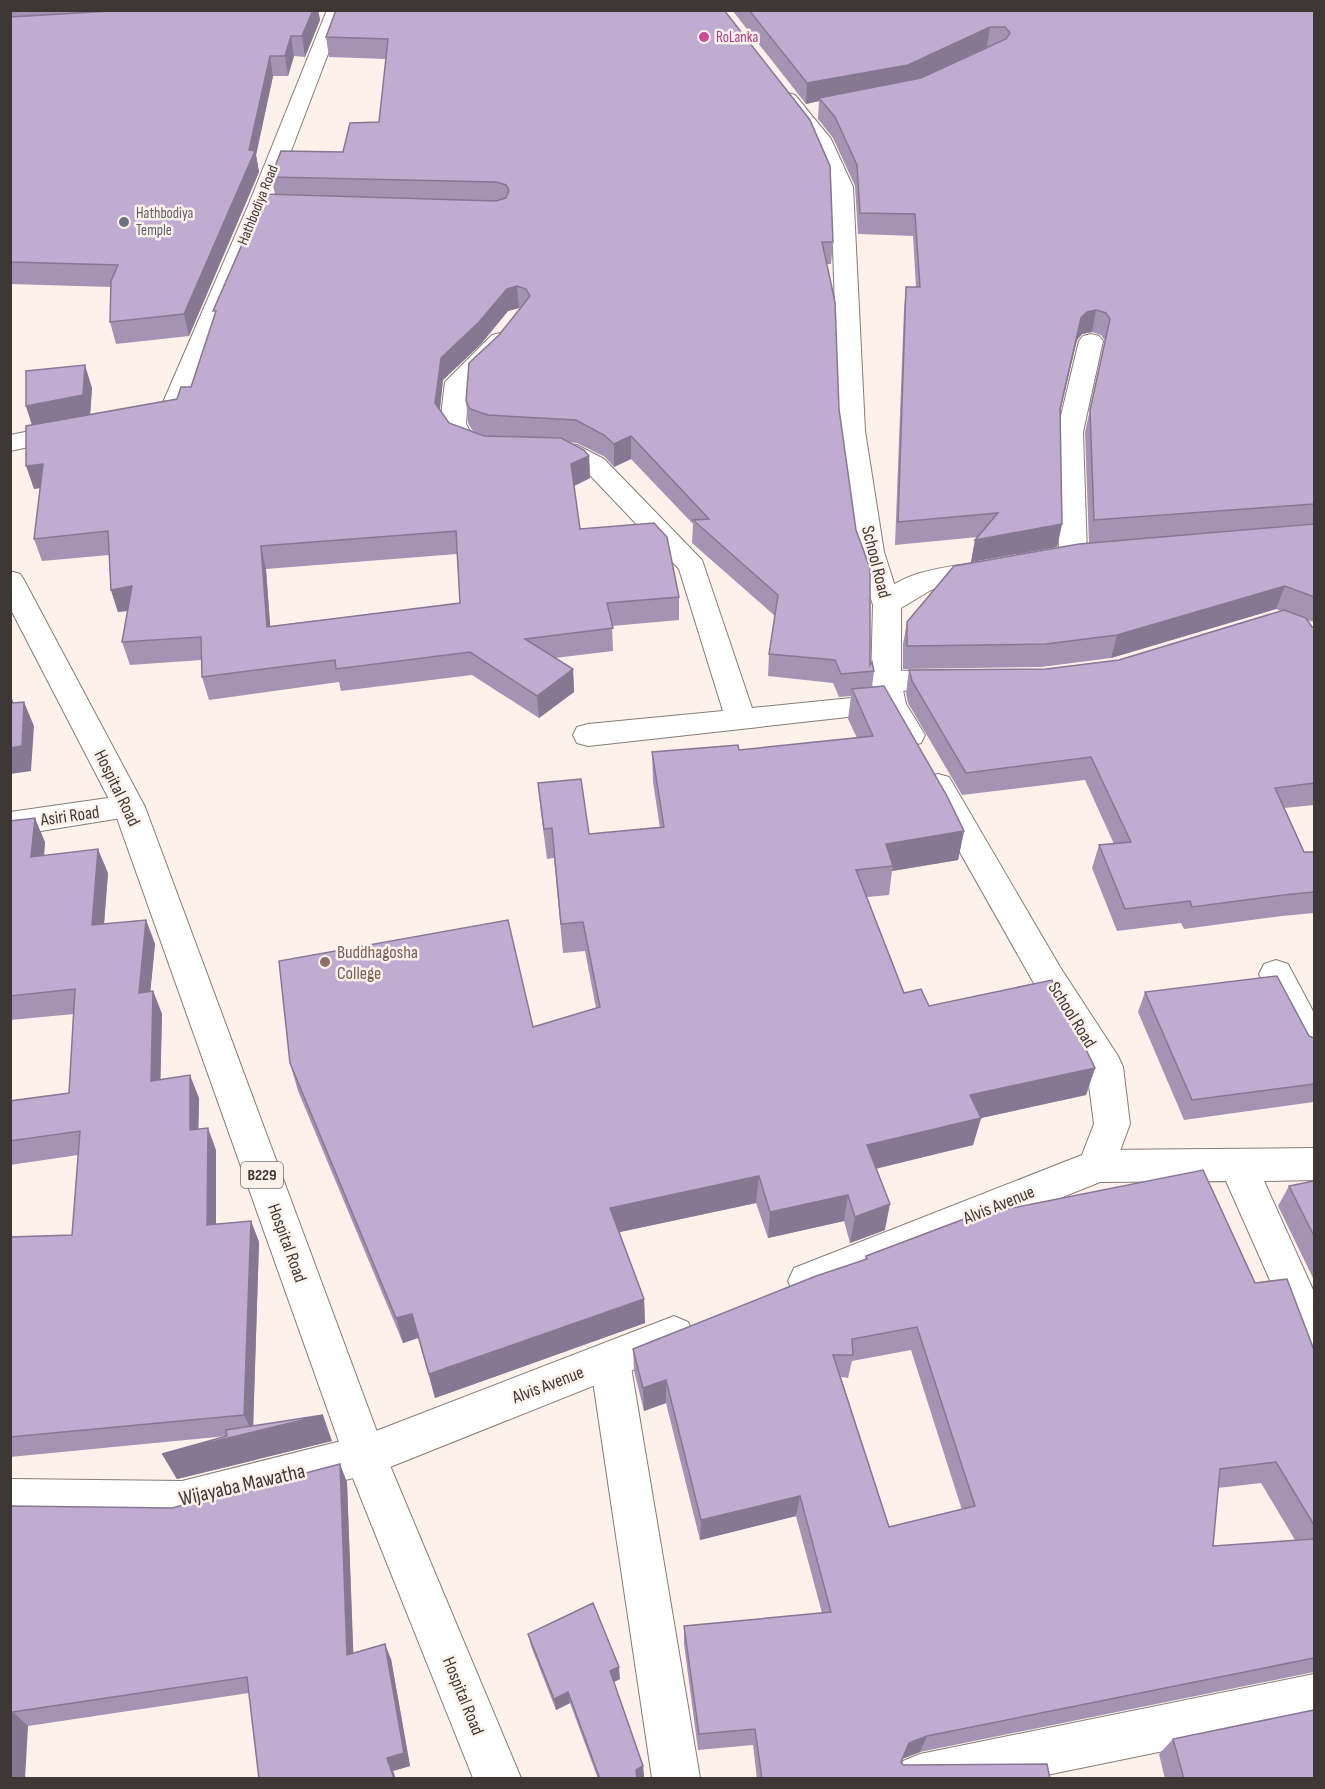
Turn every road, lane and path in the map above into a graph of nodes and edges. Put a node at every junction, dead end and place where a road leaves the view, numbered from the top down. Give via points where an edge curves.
1 (345, 11) edge
2 (312, 13) edge
3 (778, 85) edge
4 (259, 206) junction
5 (282, 207) edge
6 (518, 318) edge
7 (1092, 341) dead end
8 (137, 419) edge
9 (91, 428) edge
10 (10, 443) edge
11 (1074, 556) edge
12 (1018, 564) edge
13 (10, 580) edge
14 (887, 605) junction
15 (981, 680) edge
16 (889, 692) junction
17 (740, 717) junction
18 (588, 735) dead end
19 (129, 807) junction
20 (10, 824) edge
21 (1276, 975) edge
22 (1314, 1045) edge
23 (1314, 1164) edge
24 (1238, 1165) junction
25 (1098, 1166) junction
26 (771, 1296) edge
27 (705, 1322) edge
28 (1314, 1335) edge
29 (610, 1361) junction
30 (365, 1456) junction
31 (10, 1500) edge
32 (1314, 1697) edge
33 (497, 1779) edge
34 (676, 1779) edge
35 (920, 1779) edge

1 - 2 street, Hathbodiya Road
1 - 4 street, Hathbodiya Road
3 - 14 street, School Road via 811,111 842,187 852,431 870,552
4 - 5 street
4 - 8 street, Hathbodiya Road via 171,412
6 - 17 street via 491,351 457,382 453,424 461,438 487,448 568,450 595,465 692,566
7 - 11 street via 1070,432
9 - 10 street
12 - 14 street via 920,582 902,590
13 - 19 street, Hospital Road / B229
14 - 16 street, School Road
15 - 16 street
16 - 17 street
16 - 25 street, School Road via 1048,977 1105,1067 1112,1124
17 - 18 street
19 - 20 street, Asiri Road
19 - 30 street, Hospital Road / B229
21 - 22 street
23 - 24 street, Alvis Avenue
24 - 25 street, Alvis Avenue
24 - 28 street
25 - 26 street, Alvis Avenue
27 - 29 street, Alvis Avenue
29 - 30 street, Alvis Avenue
29 - 34 street
30 - 31 street, Wijayaba Mawatha via 182,1502
30 - 33 street, Hospital Road / B229
32 - 35 street

